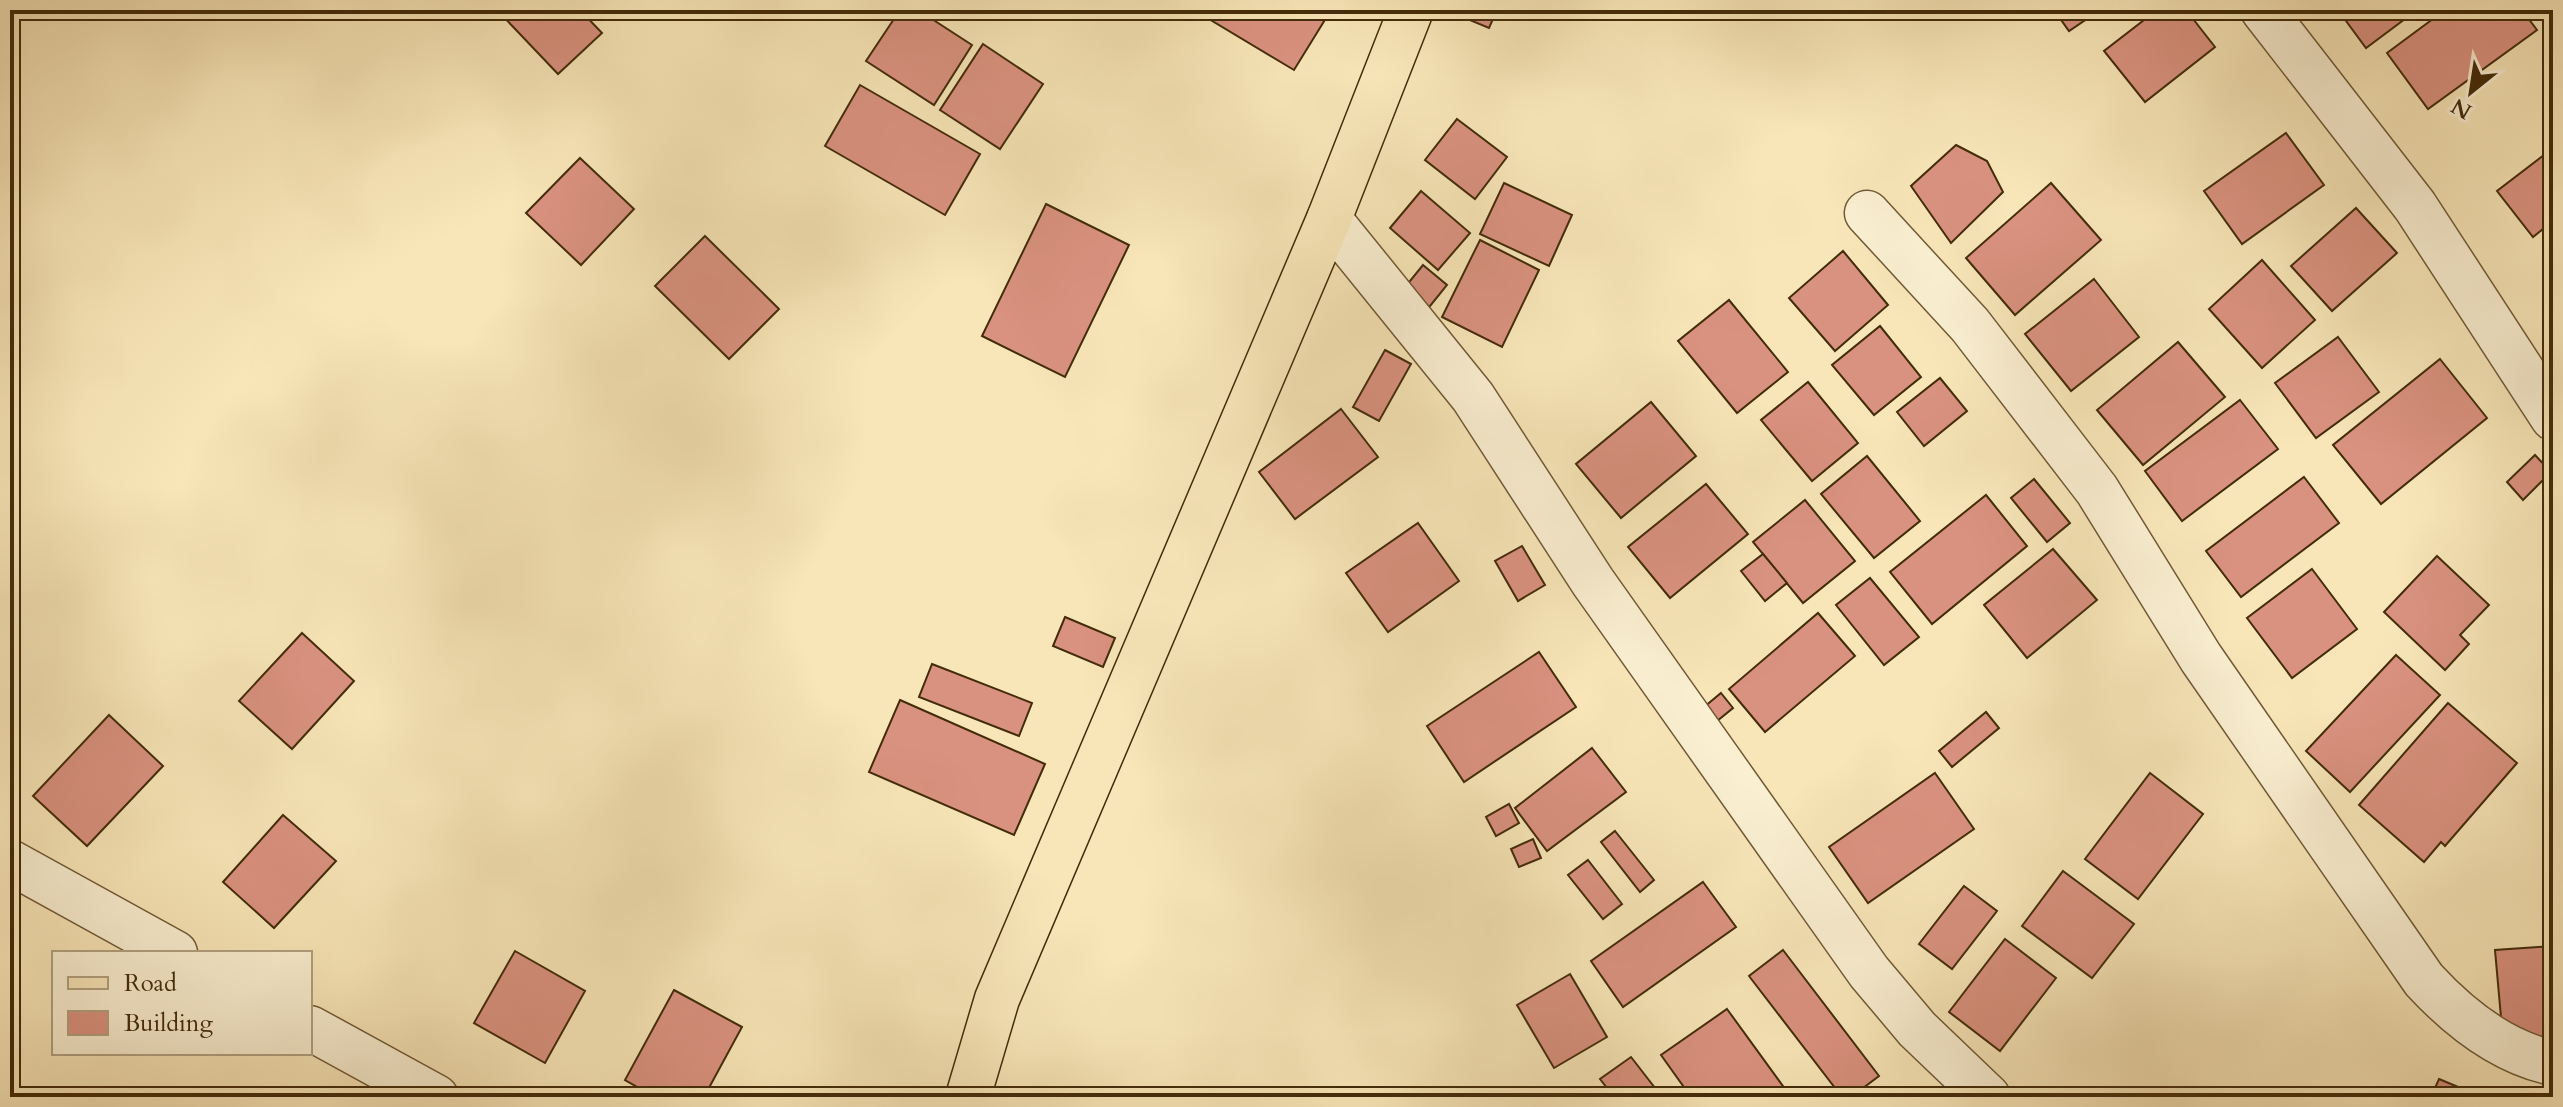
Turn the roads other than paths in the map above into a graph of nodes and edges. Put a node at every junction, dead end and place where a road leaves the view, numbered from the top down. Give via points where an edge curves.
1 (1411, 10) edge
2 (2263, 10) edge
3 (1867, 213) dead end
4 (1329, 219) junction
5 (2553, 418) edge
6 (10, 862) edge
7 (171, 951) edge
8 (312, 1029) edge
9 (2553, 1063) edge
10 (436, 1097) edge
11 (968, 1097) edge
12 (1988, 1097) edge

1 - 4 main road
2 - 5 street via 2415,206
3 - 9 street via 1970,325 2097,490 2201,658 2424,980 2457,1016 2529,1058
4 - 11 main road via 997,999
4 - 12 street via 1473,397 1593,582 1869,972 1917,1029
6 - 7 street
8 - 10 street

